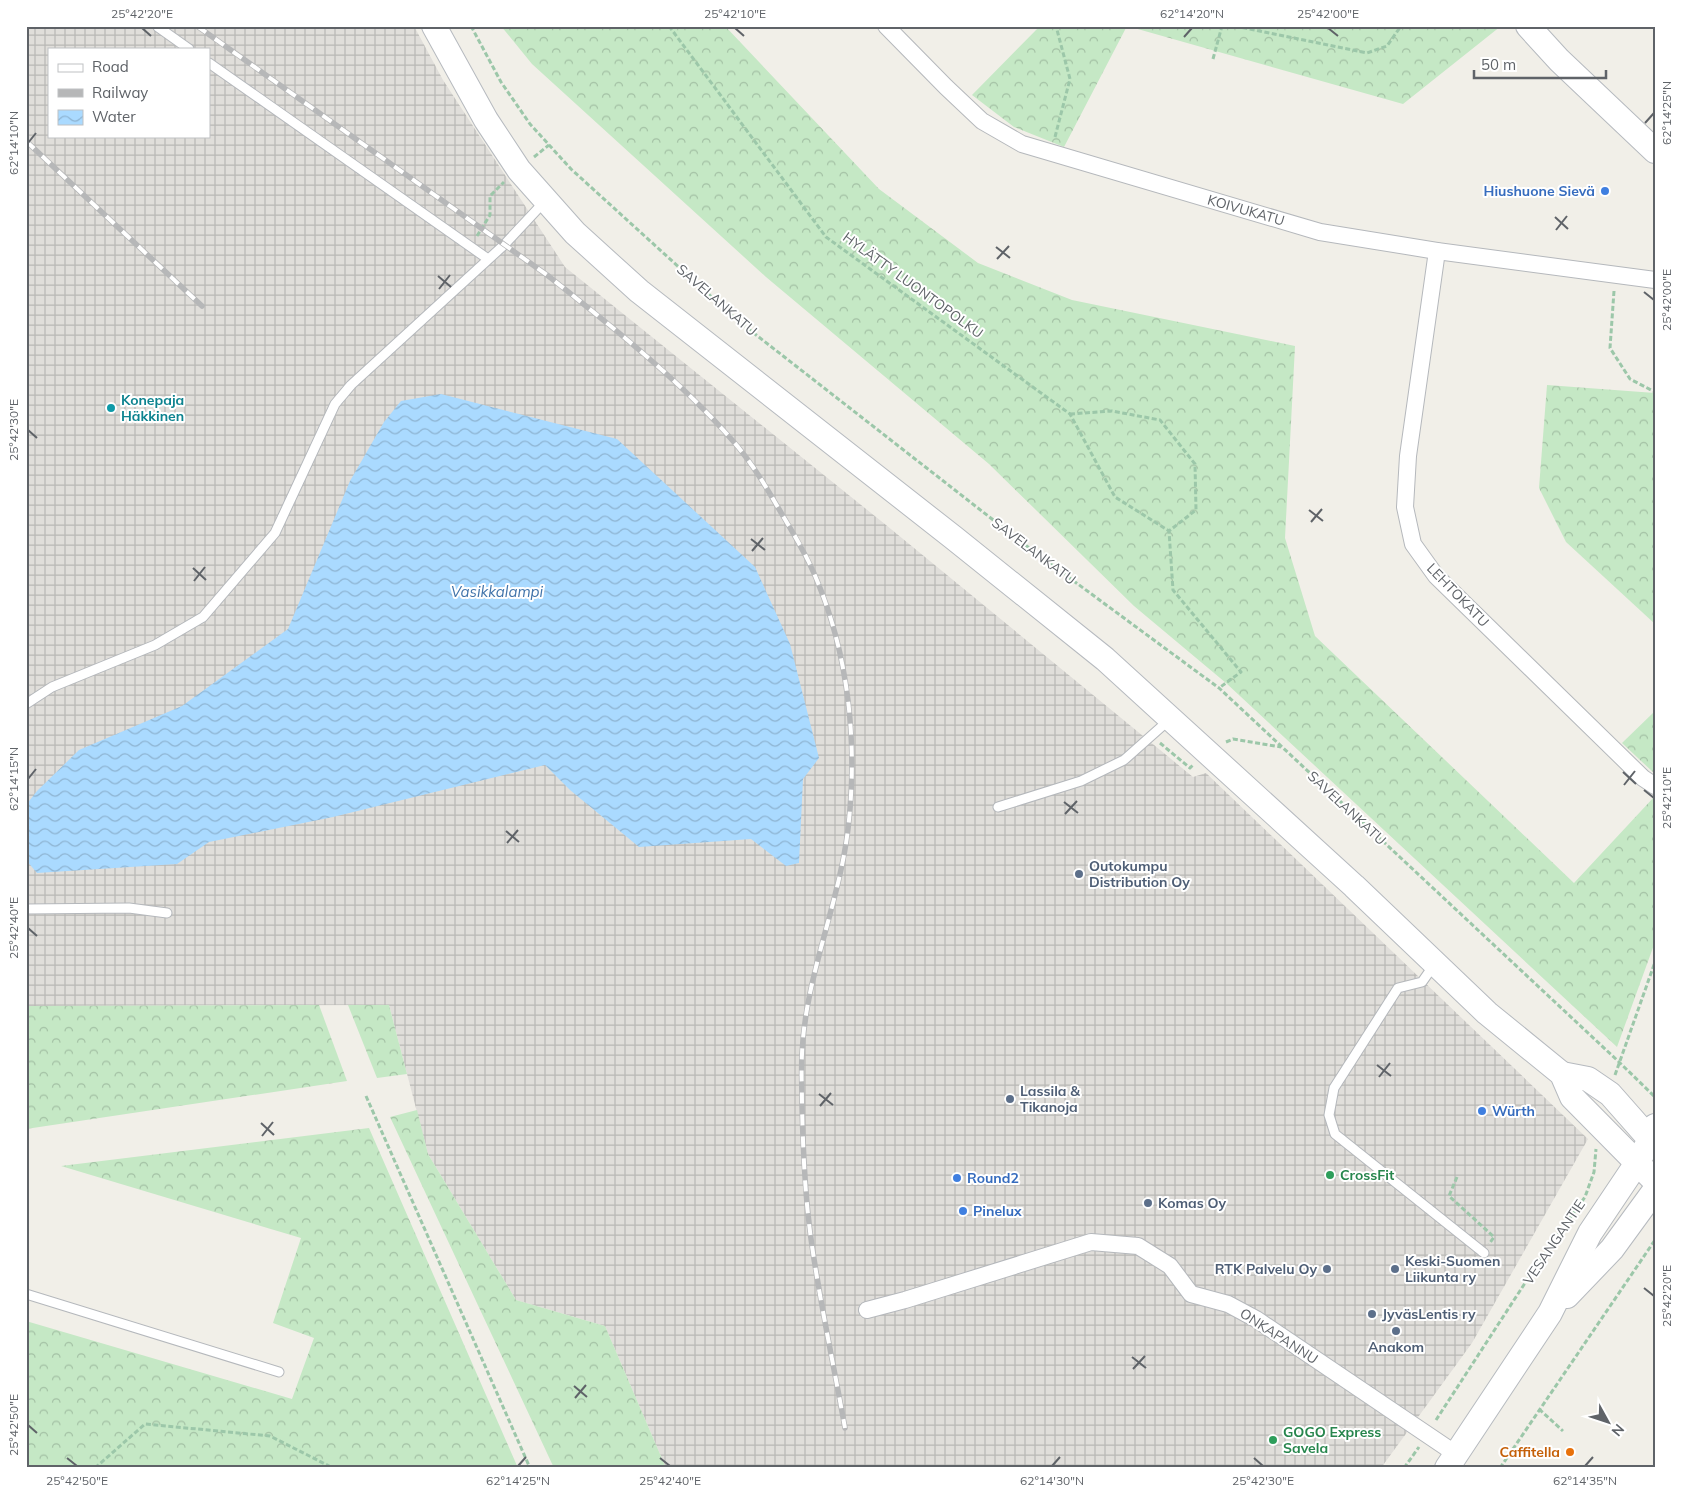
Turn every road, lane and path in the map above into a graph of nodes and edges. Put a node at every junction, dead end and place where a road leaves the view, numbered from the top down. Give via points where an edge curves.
1 (434, 26) edge
2 (470, 26) edge
3 (669, 26) edge
4 (886, 26) edge
5 (1056, 26) edge
6 (1222, 26) edge
7 (1235, 26) edge
8 (1401, 26) edge
9 (1528, 26) edge
10 (158, 27) edge
11 (188, 48) edge
12 (1213, 59) dead end
13 (210, 64) edge
14 (549, 145) junction
15 (1655, 151) edge
16 (1051, 152) junction
17 (519, 170) junction
18 (546, 200) junction
19 (469, 246) junction
20 (1437, 251) junction
21 (488, 259) junction
22 (1615, 275) junction
23 (1655, 280) edge
24 (1655, 392) edge
25 (1070, 414) junction
26 (1169, 531) junction
27 (1219, 688) junction
28 (26, 704) edge
29 (1171, 718) junction
30 (1655, 786) edge
31 (998, 807) dead end
32 (26, 909) edge
33 (167, 913) dead end
34 (1655, 962) edge
35 (1435, 963) junction
36 (1618, 1061) junction
37 (1562, 1074) junction
38 (1610, 1094) junction
39 (366, 1096) dead end
40 (1655, 1097) edge
41 (1601, 1126) junction
42 (1653, 1137) edge
43 (1637, 1163) junction
44 (1456, 1177) dead end
45 (1655, 1181) edge
46 (1655, 1190) edge
47 (1655, 1240) edge
48 (1484, 1253) joint
49 (26, 1294) edge
50 (867, 1310) dead end
51 (1550, 1313) junction
52 (279, 1372) dead end
53 (1539, 1409) junction
54 (1563, 1431) dead end
55 (1427, 1434) junction
56 (1452, 1461) edge
57 (95, 1468) edge
58 (333, 1468) edge
59 (530, 1468) edge
60 (1404, 1468) edge
61 (1500, 1468) edge

1 - 17 main road via 486,120
2 - 14 path, SAVELANKATU via 501,82
3 - 25 path, HYLÄTTY LUONTOPOLKU via 826,237
4 - 16 street, KOIVUKATU via 982,121 1022,144
5 - 16 path via 1070,79
6 - 12 path
7 - 8 path via 1367,53 1387,46
9 - 15 main road
10 - 11 lane
13 - 19 lane
14 - 17 path
14 - 27 path, SAVELANKATU via 571,169 737,320 1033,551
16 - 20 street, KOIVUKATU via 1320,232
17 - 18 main road
17 - 19 path via 490,196 490,215
18 - 21 lane
18 - 29 main road via 575,233 639,291 1098,653
19 - 21 lane
20 - 22 street, KOIVUKATU
20 - 30 street, LEHTOKATU via 1408,456 1405,507 1414,544 1436,576 1643,778
21 - 28 lane via 351,385 335,404 275,533 203,617 155,645 52,687
22 - 23 street, KOIVUKATU
22 - 24 path via 1610,348 1630,379
25 - 26 path, HYLÄTTY LUONTOPOLKU via 1115,497
25 - 26 path via 1112,411 1160,420 1195,464 1196,510
26 - 27 path via 1174,590 1241,672
27 - 36 path, SAVELANKATU
29 - 31 lane via 1124,760 1081,781
29 - 35 main road
32 - 33 lane via 129,908
34 - 36 path
35 - 37 main road via 1487,1013
35 - 48 lane via 1422,982 1398,988 1334,1088 1330,1115 1335,1134
36 - 38 path
36 - 40 path, SAVELANKATU
37 - 38 main road via 1588,1079
37 - 41 main road via 1572,1097
38 - 42 main road
39 - 59 path
41 - 43 main road
41 - 55 path, VESANGANTIE via 1594,1172 1585,1197
42 - 43 main road, VESANGANTIE
43 - 45 main road
43 - 51 main road, VESANGANTIE via 1590,1233
44 - 48 path via 1449,1196 1494,1237
46 - 51 main road, VESANGANTIE via 1612,1249
47 - 53 path
49 - 52 lane
50 - 55 street, ONKAPANNU via 1092,1242 1138,1246 1170,1266 1191,1294 1228,1304 1256,1319
51 - 56 main road, VESANGANTIE
53 - 54 path
53 - 61 path
55 - 56 street, ONKAPANNU
55 - 60 path, VESANGANTIE
57 - 58 path via 145,1424 270,1436

